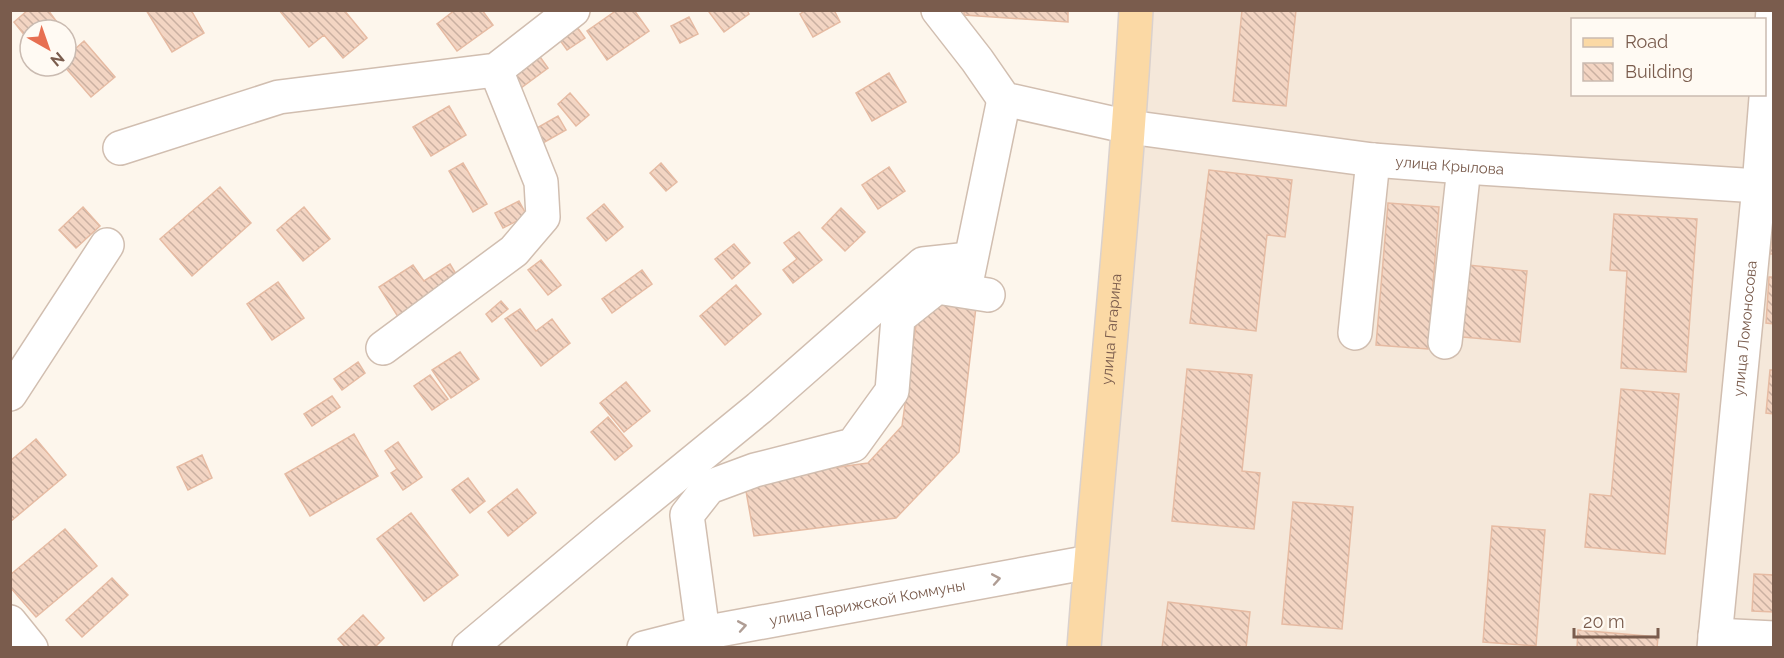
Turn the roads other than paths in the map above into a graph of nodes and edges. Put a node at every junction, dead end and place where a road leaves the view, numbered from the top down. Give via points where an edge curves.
1 (573, 10) edge
2 (938, 10) edge
3 (1136, 10) edge
4 (1773, 10) edge
5 (496, 70) junction
6 (1004, 99) junction
7 (1129, 127) junction
8 (120, 148) dead end
9 (1372, 160) junction
10 (1464, 167) junction
11 (1766, 186) edge
12 (107, 245) dead end
13 (969, 259) junction
14 (1355, 333) dead end
15 (1445, 342) dead end
16 (383, 348) dead end
17 (10, 394) edge
18 (1090, 562) junction
19 (10, 622) edge
20 (703, 633) junction
21 (1773, 638) edge
22 (1714, 641) edge
23 (32, 648) edge
24 (469, 648) edge
25 (644, 648) edge
26 (1084, 648) edge

1 - 5 street
2 - 6 street
3 - 7 main road, улица Гагарина
4 - 11 street, улица Ломоносова
5 - 8 street via 279,97
5 - 16 street via 541,182 543,217 514,251
6 - 7 street, улица Крылова
6 - 13 street
7 - 9 street, улица Крылова
7 - 18 main road, улица Гагарина
9 - 10 street, улица Крылова
9 - 14 street
10 - 11 street, улица Крылова
10 - 15 street
11 - 22 street, улица Ломоносова
12 - 17 street
13 - 20 street via 976,294 937,286 898,318 892,391 853,445 755,470 709,487 687,515
13 - 24 street via 923,264 759,408
20 -> 18 street, улица Парижской Коммуны
18 - 26 main road, улица Гагарина
19 - 23 street
20 - 25 street, улица Парижской Коммуны
21 - 22 street

